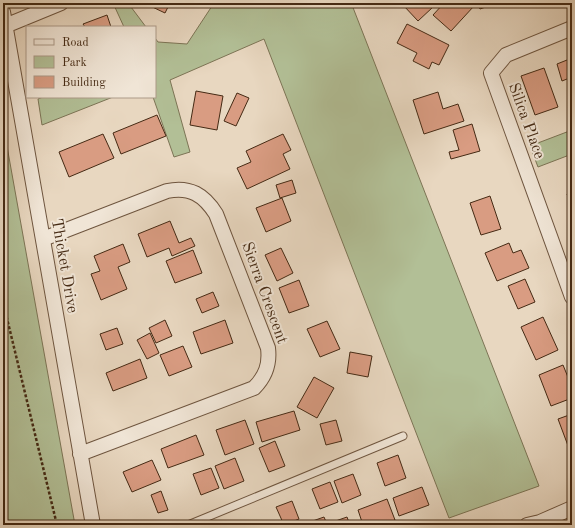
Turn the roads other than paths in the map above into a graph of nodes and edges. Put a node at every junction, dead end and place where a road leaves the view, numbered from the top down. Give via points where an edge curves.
1 (61, 3) edge
2 (4, 19) edge
3 (572, 28) edge
4 (43, 239) junction
5 (567, 267) edge
6 (572, 297) edge
7 (403, 436) dead end
8 (80, 454) junction
9 (572, 508) edge
10 (536, 524) edge
11 (93, 525) edge
12 (188, 525) edge

1 - 2 street
2 - 4 street, Thicket Drive
3 - 5 street, Silica Place via 506,55 491,73
4 - 8 street, Thicket Drive
4 - 8 street, Sierra Crescent via 168,191 194,191 210,203 216,214 270,358 265,374 250,390
5 - 6 street, Silica Place
7 - 12 lane
8 - 11 street, Thicket Drive
9 - 10 street

